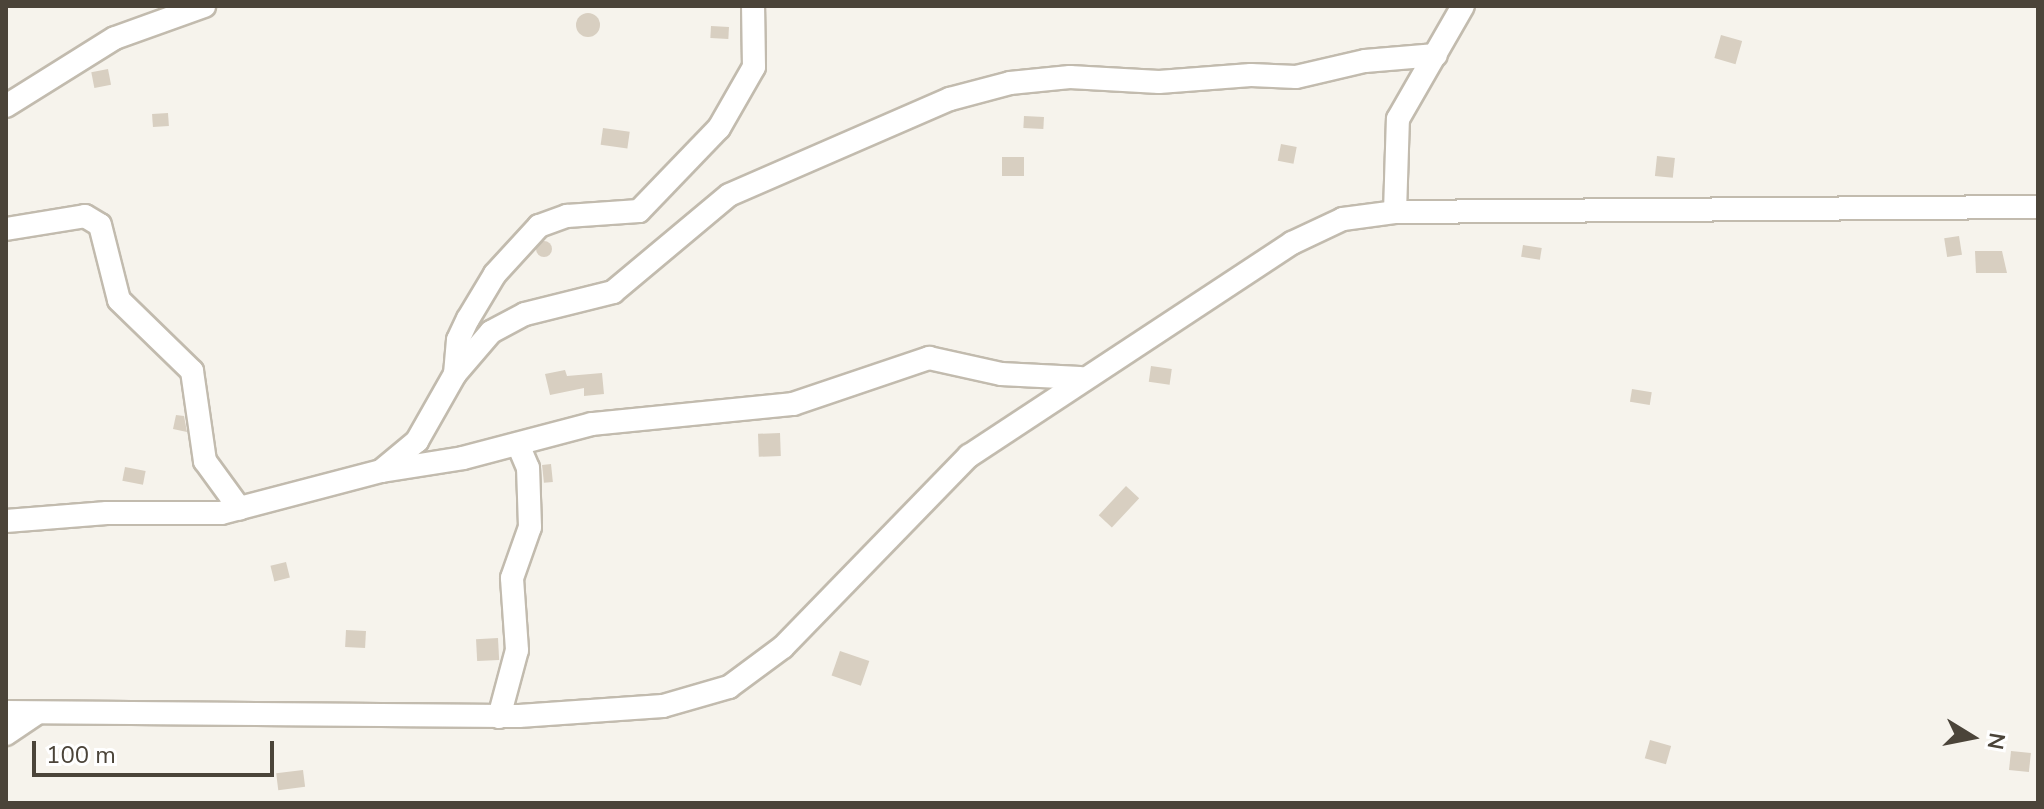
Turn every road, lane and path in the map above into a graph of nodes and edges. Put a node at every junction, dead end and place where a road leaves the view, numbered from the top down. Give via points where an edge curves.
1 (204, 6) edge
2 (753, 6) edge
3 (1463, 6) edge
4 (1436, 55) junction
5 (6, 106) edge
6 (2038, 207) edge
7 (1395, 212) junction
8 (6, 229) edge
9 (455, 374) junction
10 (1080, 378) junction
11 (518, 445) junction
12 (381, 471) junction
13 (240, 509) junction
14 (6, 521) edge
15 (6, 712) edge
16 (37, 713) junction
17 (499, 717) junction
18 (6, 734) edge

1 - 5 street via 115,38
2 - 9 street via 754,67 719,128 639,211 567,216 539,226 495,274 468,319 458,340
3 - 4 street
4 - 7 street via 1398,119
4 - 9 street via 1365,61 1296,77 1159,82 1070,77 1010,83 950,99 729,195 613,292 514,320 491,332
6 - 7 street
7 - 10 street via 1343,219 1292,243
8 - 13 street via 85,216 100,225 119,300 192,371 205,461
9 - 12 street via 417,441
10 - 11 street via 1001,374 929,358 793,404 592,424
10 - 17 street via 969,456 783,647 729,687 663,706
11 - 12 street
11 - 17 street via 528,468 530,527 512,578 517,650
12 - 13 street
13 - 14 street
15 - 16 street
16 - 17 street
16 - 18 street

